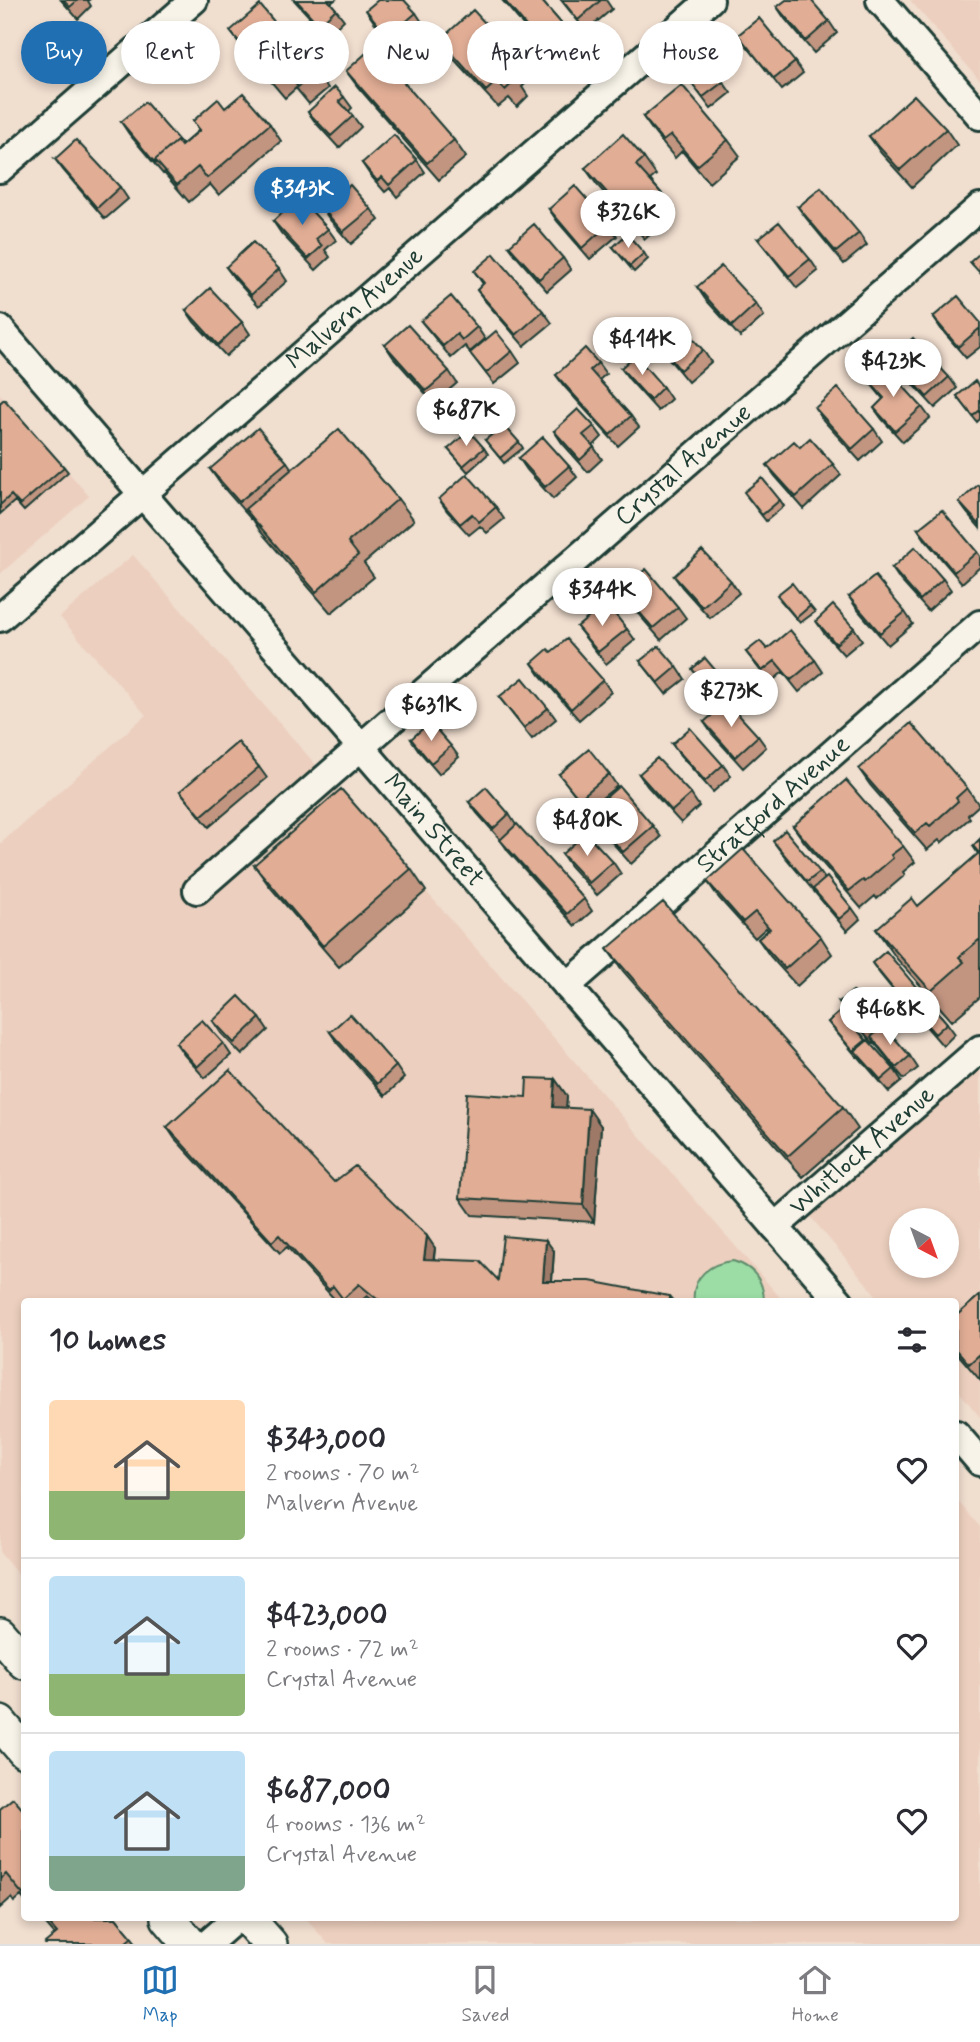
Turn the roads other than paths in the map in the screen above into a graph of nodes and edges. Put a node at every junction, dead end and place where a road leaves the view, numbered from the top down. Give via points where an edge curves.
1 (194, 0) edge
2 (710, 0) edge
3 (880, 0) edge
4 (980, 116) edge
5 (0, 169) edge
6 (980, 207) edge
7 (0, 329) edge
8 (142, 494) junction
9 (0, 618) edge
10 (980, 624) edge
11 (361, 746) junction
12 (197, 890) dead end
13 (567, 986) junction
14 (980, 1049) edge
15 (775, 1227) junction
16 (837, 1298) edge
17 (959, 1438) edge
18 (980, 1462) edge
19 (0, 1723) edge
20 (21, 1748) edge
21 (171, 1921) edge
22 (234, 1921) edge
23 (250, 1921) edge
24 (190, 1944) edge
25 (207, 1944) edge
26 (270, 1944) edge

1 - 5 street
2 - 8 street, Malvern Avenue
3 - 4 street
6 - 11 street, Crystal Avenue
7 - 8 street, Main Street
8 - 9 street, Malvern Avenue
8 - 11 street, Main Street
10 - 13 street, Stratford Avenue
11 - 12 street, Crystal Avenue
11 - 13 street, Main Street
13 - 15 street, Main Street
14 - 15 street, Whitlock Avenue
15 - 16 street, Main Street
17 - 18 street
19 - 20 main road
21 - 24 main road
22 - 25 street
23 - 26 main road

